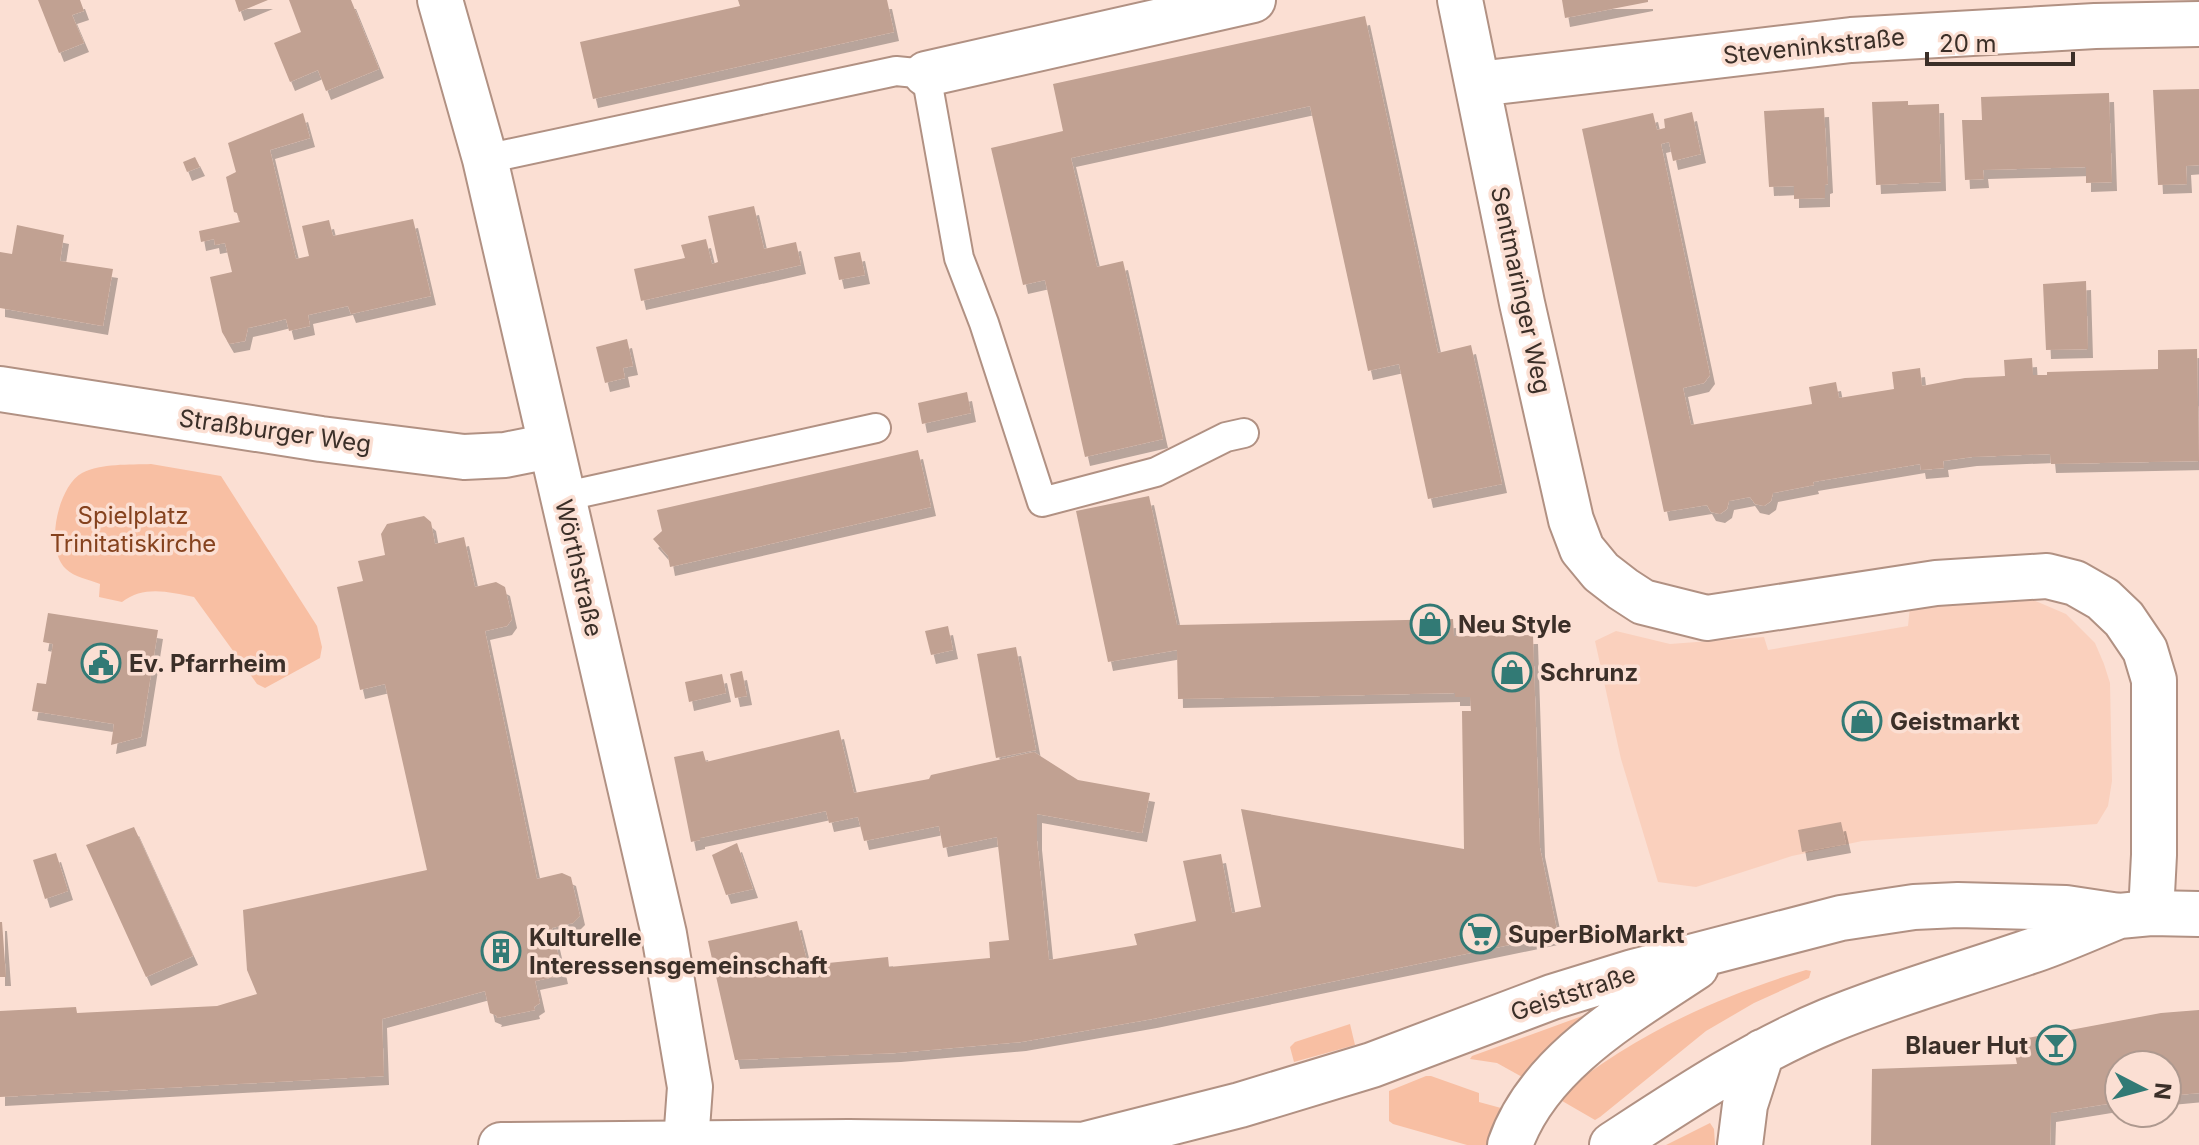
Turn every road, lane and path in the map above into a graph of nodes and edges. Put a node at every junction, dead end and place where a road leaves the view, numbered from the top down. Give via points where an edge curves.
1 (440, 0) edge
2 (1253, 0) edge
3 (1460, 0) edge
4 (2199, 24) edge
5 (926, 74) junction
6 (1478, 84) junction
7 (485, 159) junction
8 (0, 389) edge
9 (876, 428) dead end
10 (1244, 433) dead end
11 (550, 446) junction
12 (562, 497) junction
13 (2135, 914) junction
14 (2199, 914) edge
15 (1724, 948) junction
16 (1762, 1052) junction
17 (686, 1142) junction
18 (1094, 1144) edge
19 (501, 1145) edge
20 (1510, 1145) edge
21 (1612, 1145) edge
22 (1740, 1145) edge

1 - 7 street, Wörthstraße
2 - 5 street
3 - 6 street, Sentmaringer Weg
4 - 6 street, Steveninkstraße via 1851,40
5 - 7 lane via 896,71
5 - 10 lane via 959,258 1042,502 1156,472
6 - 13 street, Sentmaringer Weg via 1522,303 1582,549 1601,572 1643,602 1707,618 1936,583 2047,576 2075,583 2103,599 2145,650 2154,680 2154,855
7 - 11 street, Wörthstraße
8 - 11 street, Straßburger Weg via 464,457
9 - 12 lane
11 - 12 street, Wörthstraße
12 - 17 street, Wörthstraße via 664,934 690,1087
13 - 14 street, Geiststraße
13 - 15 street, Geiststraße via 1914,907 1841,918
13 - 16 street, Geiststraße via 1891,996
15 - 18 street, Geiststraße via 1552,997 1357,1070
15 - 20 street via 1547,1079
16 - 21 street, Geiststraße
16 - 22 street via 1745,1105
17 - 18 street, Geiststraße
17 - 19 street, Geiststraße

